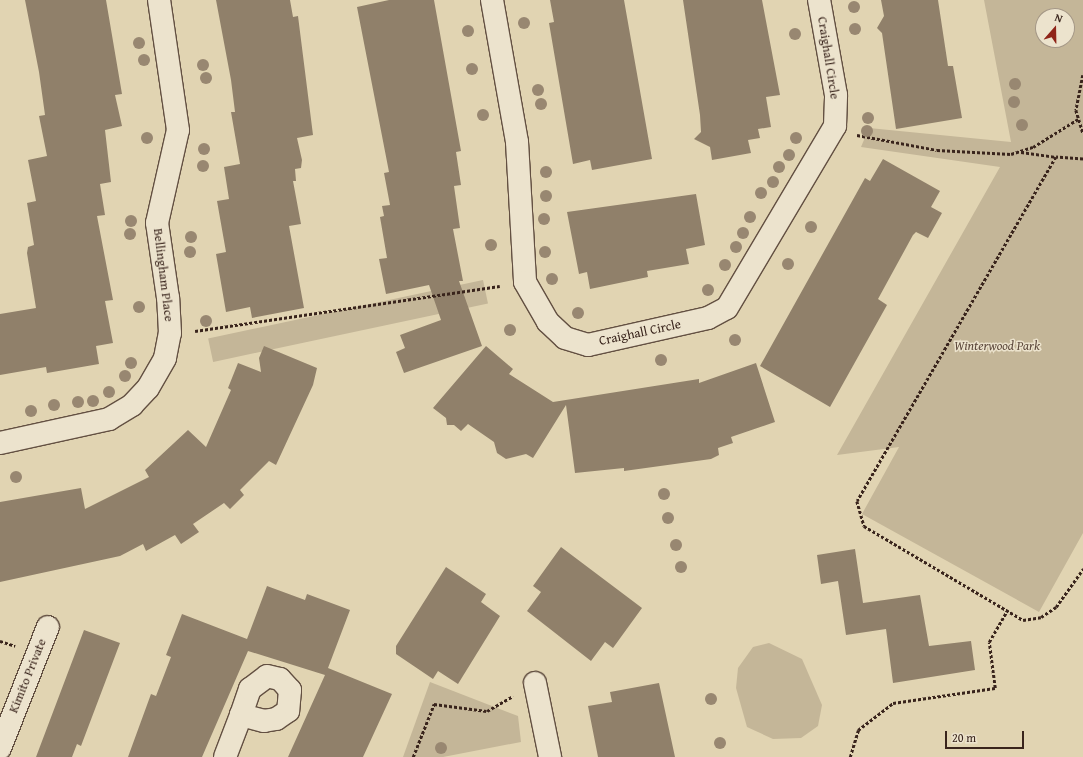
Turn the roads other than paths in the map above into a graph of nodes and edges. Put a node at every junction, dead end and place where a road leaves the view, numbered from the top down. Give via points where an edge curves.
1 (159, 0) edge
2 (492, 0) edge
3 (819, 0) edge
4 (0, 443) edge
5 (48, 628) dead end
6 (535, 683) road end
7 (241, 715) dead end
8 (0, 748) edge
9 (225, 757) edge
10 (550, 757) edge

1 - 4 street, Bellingham Place via 178,130 157,223 170,333 165,358 148,388 132,405 110,419 75,429
2 - 3 street, Craighall Circle via 517,142 525,282 548,322 565,338 588,345 708,318 727,308 835,126 836,95
5 - 8 street, Kimito Private
6 - 10 street
7 - 9 street

